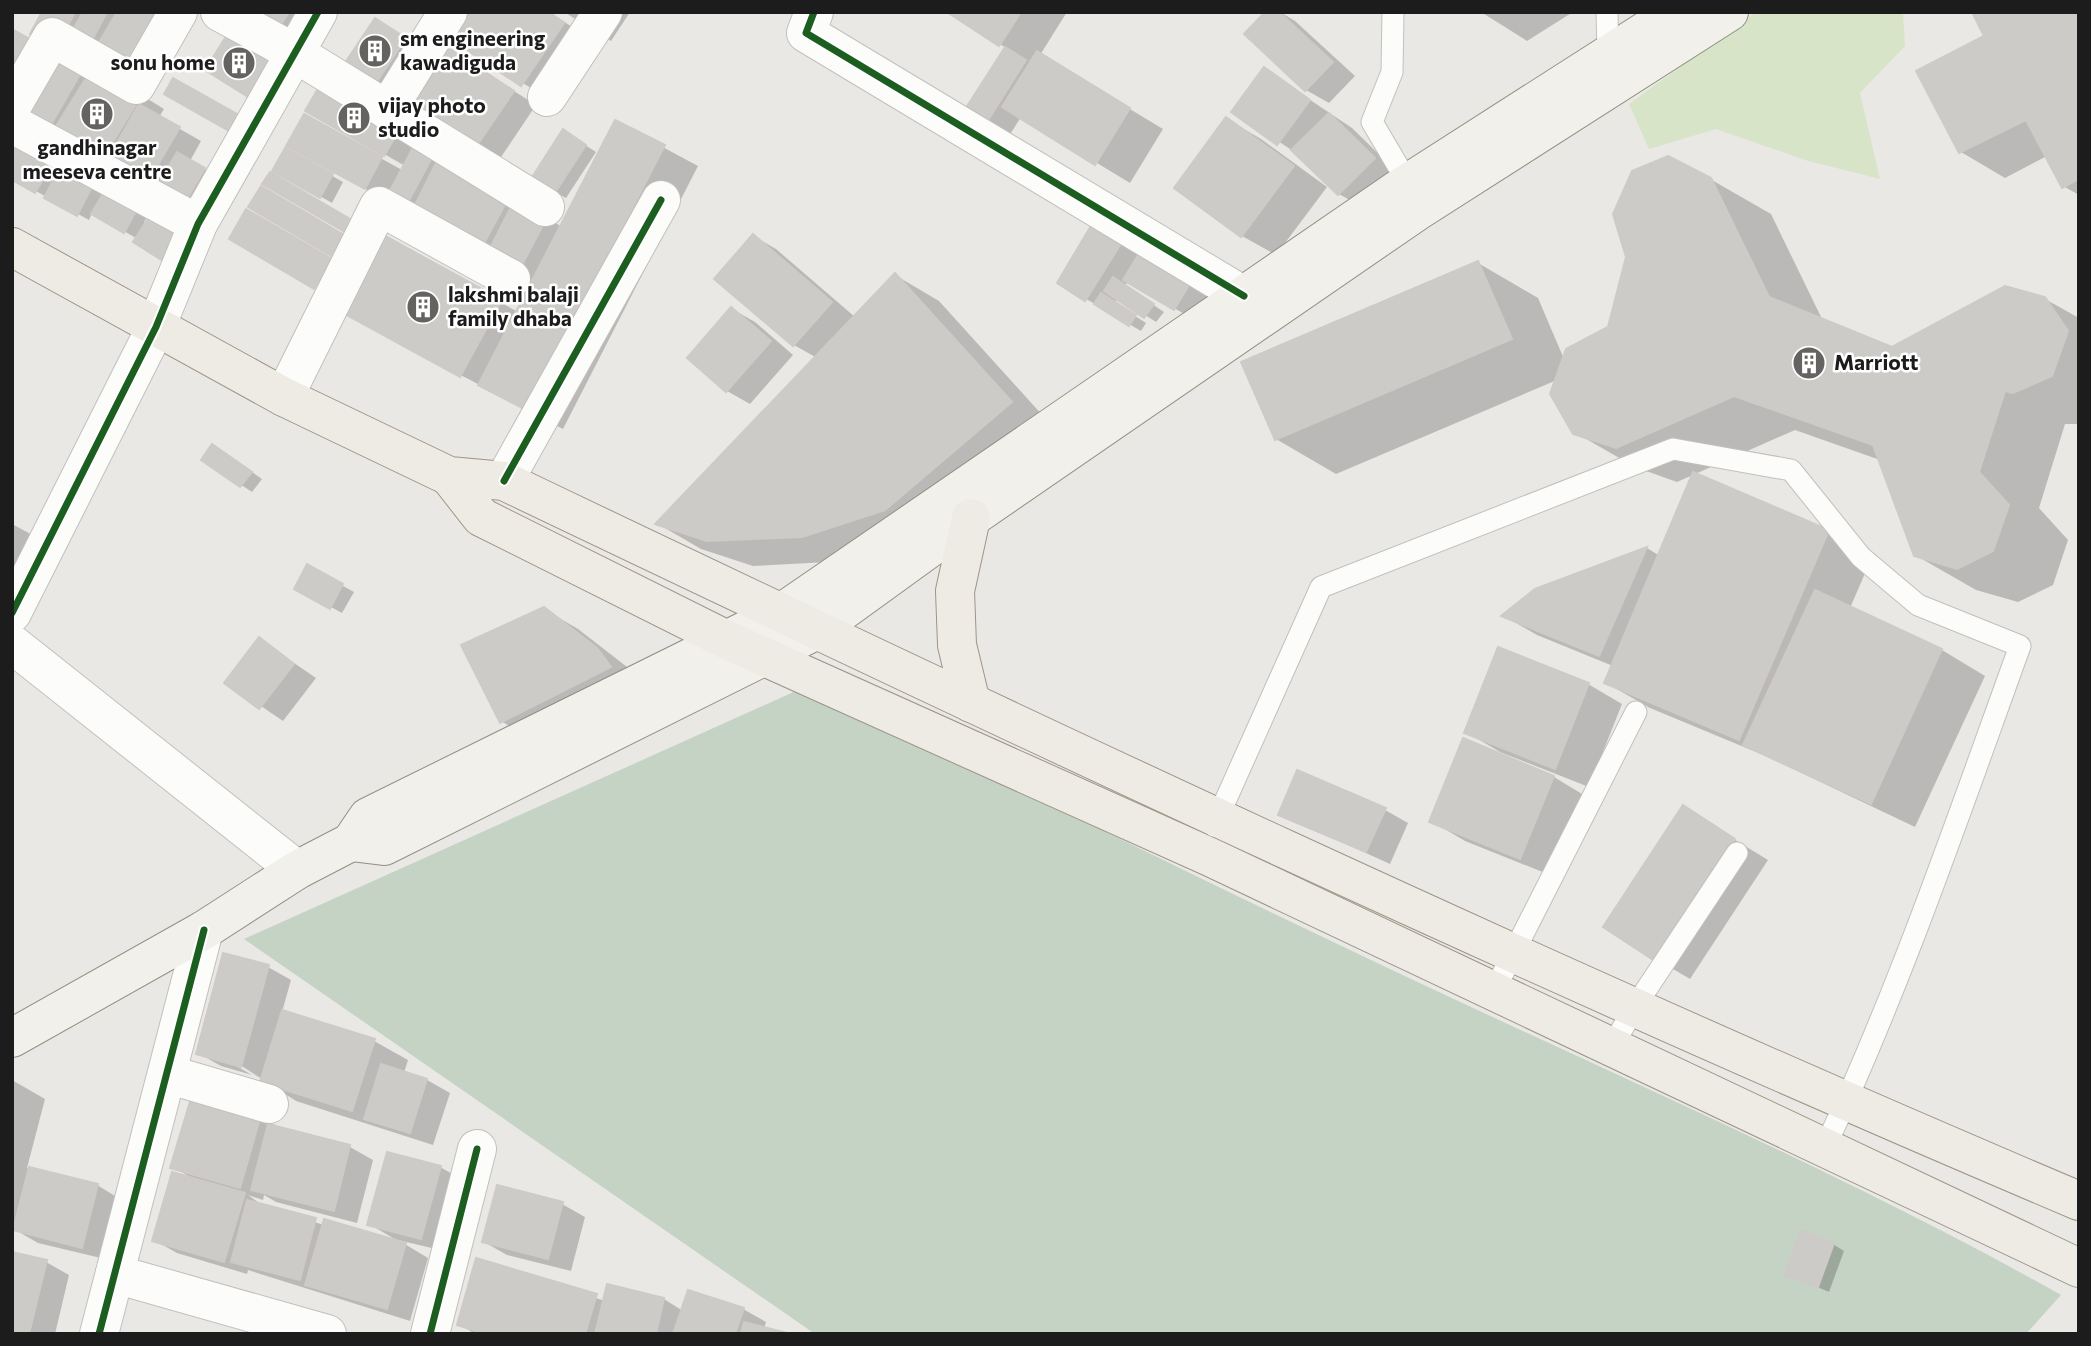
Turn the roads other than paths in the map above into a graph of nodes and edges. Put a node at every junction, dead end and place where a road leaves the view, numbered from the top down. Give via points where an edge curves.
1 (178, 12) edge
2 (220, 12) edge
3 (318, 12) edge
4 (448, 12) edge
5 (603, 12) edge
6 (814, 12) edge
7 (1393, 12) edge
8 (1607, 12) edge
9 (1675, 12) edge
10 (1729, 12) edge
11 (295, 53) junction
12 (1616, 67) junction
13 (547, 97) dead end
14 (12, 106) edge
15 (387, 110) junction
16 (12, 124) edge
17 (1408, 183) junction
18 (661, 200) dead end
19 (545, 207) dead end
20 (198, 224) junction
21 (12, 247) edge
22 (511, 279) dead end
23 (1244, 296) junction
24 (156, 327) junction
25 (284, 397) junction
26 (449, 476) junction
27 (504, 481) junction
28 (971, 518) junction
29 (12, 613) edge
30 (780, 613) junction
31 (815, 631) junction
32 (727, 640) junction
33 (12, 644) edge
34 (764, 656) junction
35 (971, 703) junction
36 (1636, 712) dead end
37 (1218, 816) junction
38 (351, 842) junction
39 (1737, 853) dead end
40 (1203, 854) junction
41 (297, 870) junction
42 (204, 930) junction
43 (1513, 953) junction
44 (1494, 991) junction
45 (1634, 1008) junction
46 (12, 1038) edge
47 (1612, 1047) junction
48 (166, 1074) junction
49 (1846, 1103) junction
50 (269, 1104) dead end
51 (1825, 1147) junction
52 (477, 1149) dead end
53 (2079, 1201) edge
54 (2079, 1268) edge
55 (115, 1274) junction
56 (99, 1334) edge
57 (327, 1334) edge
58 (430, 1334) edge

1 - 14 street via 136,85 52,37
2 - 11 street
3 - 11 street
4 - 15 street
5 - 13 street
6 - 23 street via 806,33
7 - 17 lane via 1392,72 1372,122
8 - 12 lane
9 - 12 main road
10 - 12 main road
11 - 15 street
11 - 20 street
12 - 17 main road
12 - 28 main road via 1416,212
15 - 19 street
16 - 20 street
17 - 23 main road
18 - 27 street
20 - 24 street
21 - 24 main road
22 - 25 street via 379,206
23 - 30 main road
24 - 25 main road
24 - 29 street
25 - 26 main road
26 - 27 main road
26 - 32 main road via 481,517
27 - 30 main road
28 - 31 main road
28 - 35 main road via 955,591 957,645
30 - 31 main road
30 - 32 main road
31 - 34 main road
31 - 35 main road
32 - 34 main road
32 - 38 main road via 368,817
33 - 41 street
34 - 38 main road via 384,846
34 - 40 main road
35 - 37 main road
36 - 43 lane
37 - 40 lane
37 - 43 main road
37 - 49 lane via 1321,587 1674,449 1791,470 1861,557 1918,606 2020,646 1929,897
38 - 41 main road
39 - 45 lane
40 - 44 main road
41 - 42 main road
42 - 46 main road
42 - 48 street
43 - 44 lane
43 - 45 main road
44 - 47 main road
45 - 47 lane
45 - 49 main road
47 - 51 main road
48 - 50 street
48 - 55 street
49 - 51 lane
49 - 53 main road
51 - 54 main road
52 - 58 street
55 - 56 street
55 - 57 street

